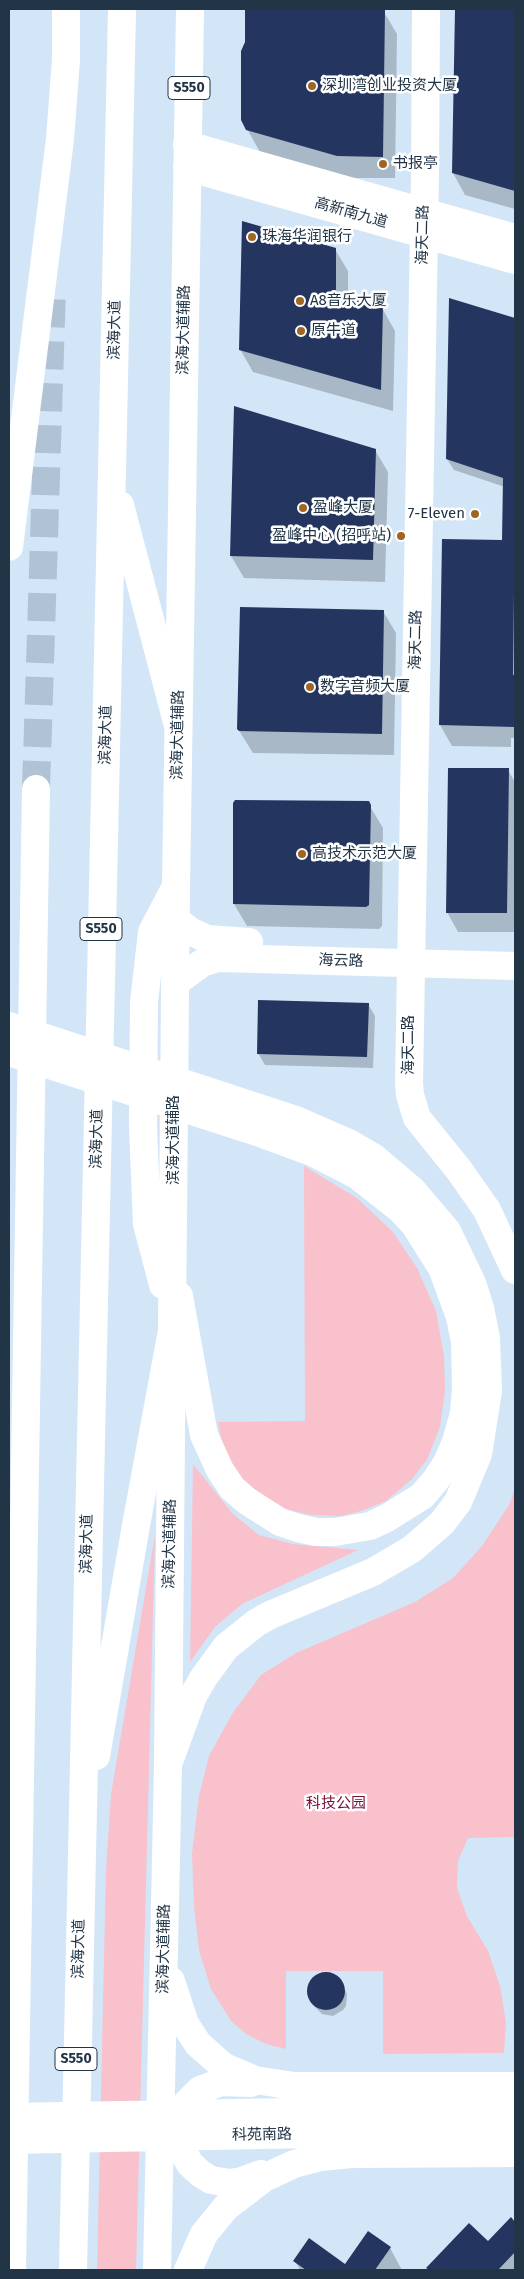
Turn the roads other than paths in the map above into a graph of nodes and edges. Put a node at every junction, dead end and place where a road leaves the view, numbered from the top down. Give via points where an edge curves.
1 (66, 9) edge
2 (122, 9) edge
3 (190, 9) edge
4 (426, 9) edge
5 (187, 156) junction
6 (423, 222) junction
7 (515, 238) edge
8 (515, 260) edge
9 (112, 473) junction
10 (9, 532) edge
11 (178, 726) junction
12 (36, 789) tunnel mouth
13 (176, 886) junction
14 (176, 920) junction
15 (515, 950) edge
16 (410, 955) junction
17 (515, 966) edge
18 (175, 983) junction
19 (9, 1026) edge
20 (9, 1052) edge
21 (173, 1257) junction
22 (515, 1270) edge
23 (172, 1328) junction
24 (477, 1390) junction
25 (168, 1765) junction
26 (80, 1849) junction
27 (164, 1935) junction
28 (9, 1980) edge
29 (16, 2036) junction
30 (277, 2085) junction
31 (9, 2116) edge
32 (514, 2119) edge
33 (9, 2140) edge
34 (294, 2164) junction
35 (12, 2270) edge
36 (73, 2270) edge
37 (157, 2270) edge
38 (188, 2270) edge

1 - 10 main road via 60,139
2 - 9 main road, 滨海大道 / S550
3 - 5 main road, 滨海大道辅路 / S550
4 - 6 main road, 海天二路
5 - 6 main road, 高新南九道
5 - 11 main road, 滨海大道辅路 / S550
6 - 7 main road, 高新南九道
6 - 8 main road, 高新南九道
6 - 16 main road, 海天二路
9 - 11 main road
9 - 26 main road, 滨海大道 / S550
11 - 13 main road, 滨海大道辅路 / S550
12 - 29 main road
13 - 14 main road, 滨海大道辅路 / S550
13 - 23 main road via 152,932 144,1002 143,1127 148,1224
14 - 16 main road, 海云路 via 200,936 226,942
14 - 18 main road, 滨海大道辅路 / S550
15 - 16 main road, 海云路
16 - 17 main road, 海云路
16 - 18 main road, 海云路 via 218,958 202,963
16 - 22 main road, 海天二路 via 408,1083 413,1106 423,1127 487,1210
18 - 21 main road, 滨海大道辅路 / S550
19 - 24 main road via 296,1120 349,1143 387,1168 431,1211 446,1231 472,1283 486,1338
20 - 24 main road via 289,1143 338,1164 373,1186 415,1225 442,1268 460,1317
21 - 23 main road, 滨海大道辅路 / S550
21 - 24 main road via 200,1417 211,1454 232,1488 246,1501 280,1522 316,1532 335,1532 370,1526 406,1508 422,1496 446,1463 464,1413
23 - 25 main road, 滨海大道辅路
23 - 26 main road
24 - 25 main road via 478,1454 458,1502 442,1523 395,1560 285,1607 239,1636 215,1660 204,1677 181,1726
25 - 27 main road, 滨海大道辅路
26 - 36 main road, 滨海大道 / S550
27 - 30 main road via 177,2004 198,2044 224,2067 240,2076
27 - 37 main road, 滨海大道辅路
28 - 29 main road
29 - 35 main road
30 - 32 main road
30 - 34 main road via 228,2081 206,2086 194,2095 182,2113 180,2142 195,2170 219,2182 242,2181
31 - 32 main road, 科苑南路
32 - 33 main road, 科苑南路
32 - 34 main road
34 - 38 main road via 264,2178 226,2207 204,2234

